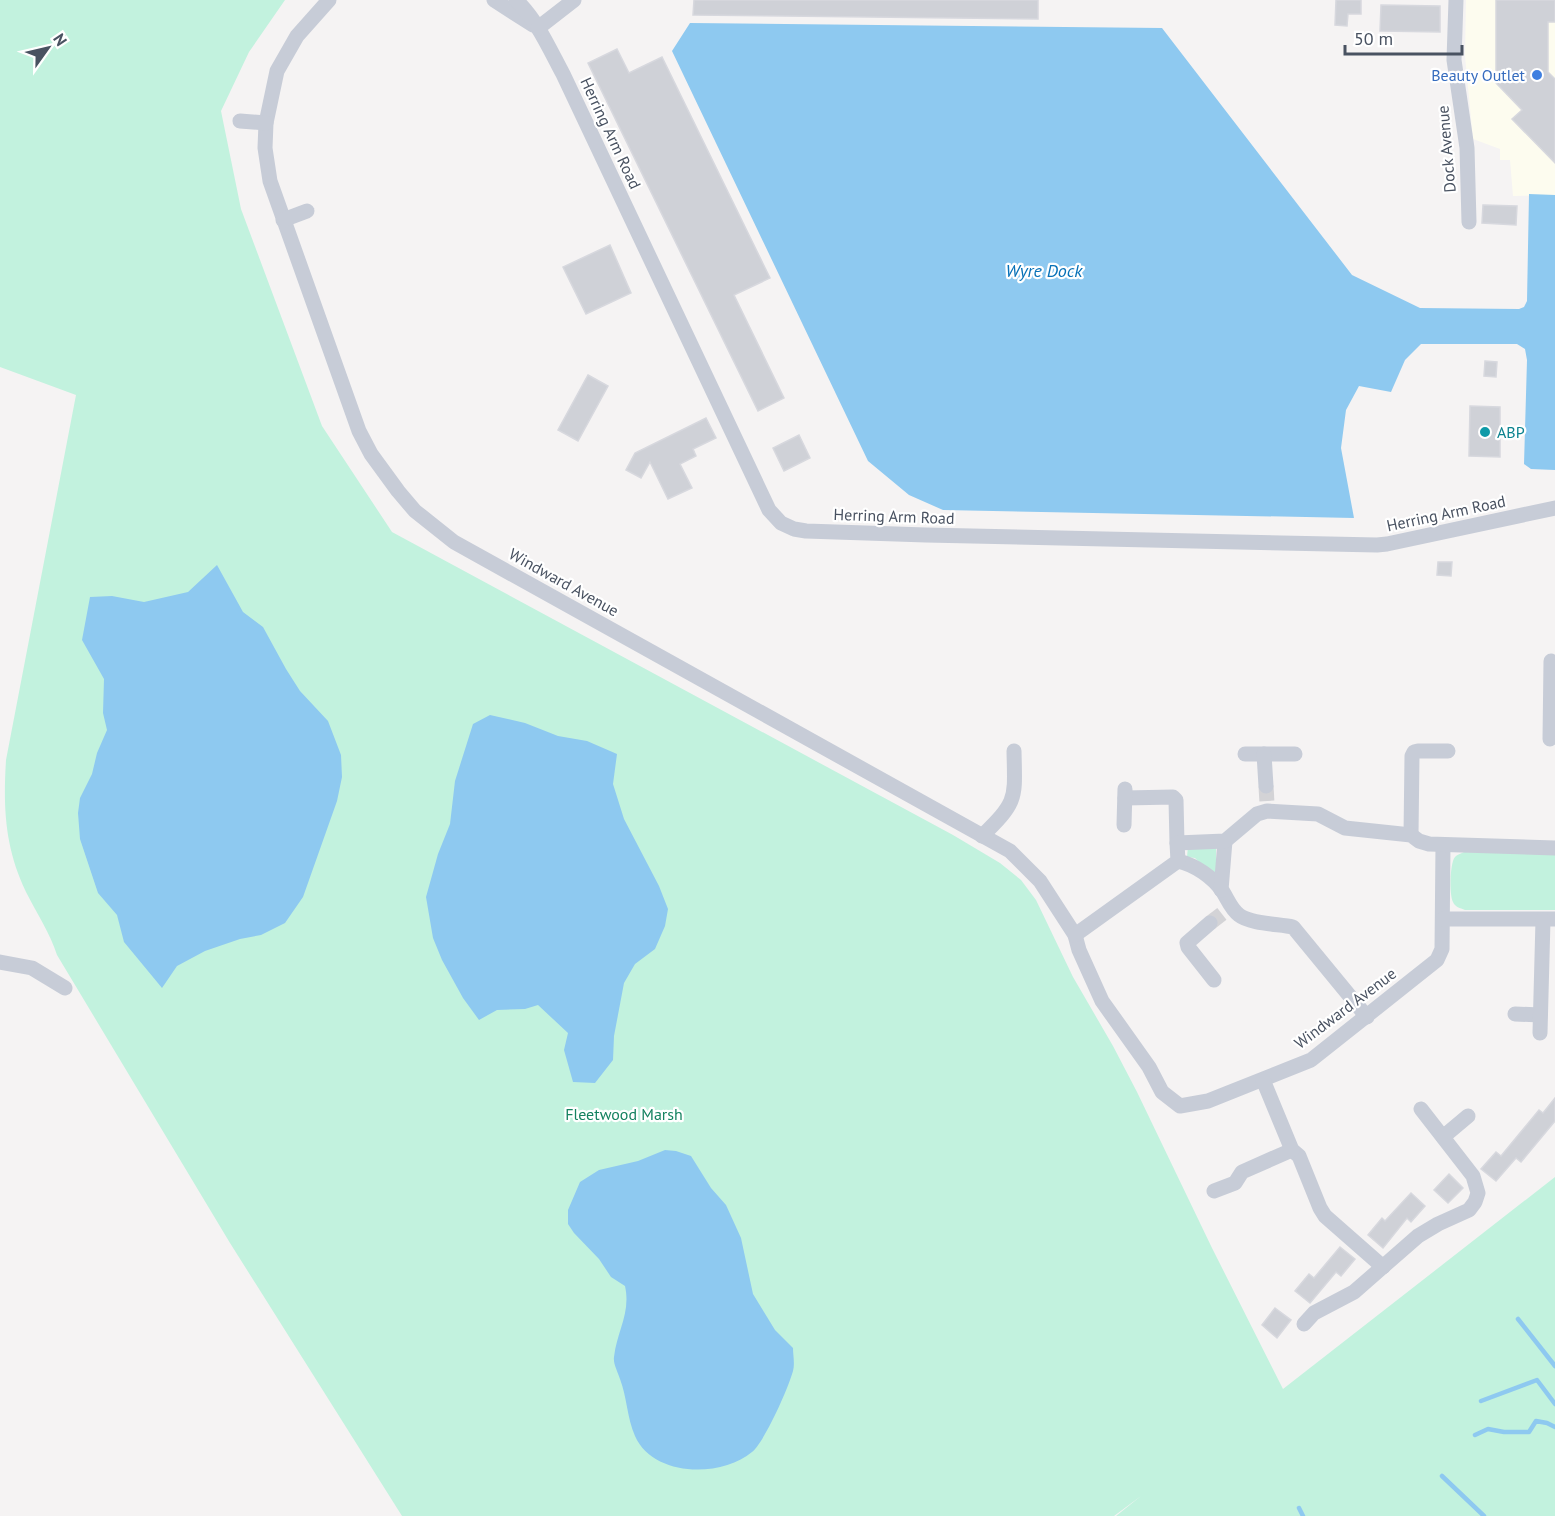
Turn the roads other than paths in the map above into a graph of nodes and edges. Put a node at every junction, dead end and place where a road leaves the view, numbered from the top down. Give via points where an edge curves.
1 (329, 0) edge
2 (494, 0) edge
3 (516, 0) edge
4 (574, 0) edge
5 (1456, 0) edge
6 (538, 28) junction
7 (240, 121) dead end
8 (266, 123) junction
9 (308, 211) dead end
10 (283, 220) junction
11 (1469, 222) dead end
12 (1555, 508) edge
13 (1551, 661) dead end
14 (1553, 699) edge
15 (1550, 739) dead end
16 (1014, 751) dead end
17 (1448, 751) dead end
18 (1245, 754) dead end
19 (1264, 754) junction
20 (1294, 754) dead end
21 (1266, 786) tunnel mouth
22 (1124, 825) dead end
23 (1411, 835) junction
24 (982, 836) junction
25 (1225, 841) junction
26 (1177, 843) junction
27 (1443, 845) junction
28 (1555, 848) edge
29 (1178, 861) junction
30 (1221, 890) junction
31 (1443, 919) junction
32 (1549, 920) edge
33 (1210, 923) tunnel mouth
34 (1075, 935) junction
35 (0, 962) edge
36 (1214, 980) dead end
37 (65, 988) dead end
38 (1515, 1014) dead end
39 (1540, 1015) junction
40 (1366, 1017) junction
41 (1540, 1033) dead end
42 (1263, 1080) junction
43 (1421, 1109) dead end
44 (1468, 1116) dead end
45 (1443, 1137) junction
46 (1292, 1149) junction
47 (1214, 1191) dead end
48 (1383, 1267) junction
49 (1304, 1324) dead end

1 - 8 street, Windward Avenue via 284,56 272,87
2 - 6 street, Herring Arm Road
3 - 6 street, Herring Arm Road
4 - 6 street
5 - 11 street, Dock Avenue via 1454,60 1467,148
6 - 12 street, Herring Arm Road via 660,276 758,489 781,523 806,531 1387,544
7 - 8 street
8 - 10 street, Windward Avenue via 267,165
9 - 10 street
10 - 24 street, Windward Avenue via 359,431 384,474 416,511 454,542
13 - 14 street
14 - 15 street
16 - 24 street via 1013,800
17 - 23 street via 1414,752 1412,756
18 - 19 street
19 - 20 street
19 - 21 street
22 - 26 street via 1125,793 1173,797
23 - 25 street via 1345,828 1318,814 1267,807
23 - 27 street via 1419,841
24 - 34 street, Windward Avenue via 1010,851 1040,881
25 - 26 street
25 - 30 street
26 - 29 street
27 - 28 street
27 - 31 street, Windward Avenue
29 - 30 street via 1201,871
29 - 34 street
30 - 40 street via 1227,910 1241,917 1293,927
31 - 32 street
31 - 40 street, Windward Avenue via 1442,949 1437,960
32 - 39 street
33 - 36 street via 1187,943
34 - 42 street, Windward Avenue via 1102,1001 1170,1099 1180,1106 1208,1101
35 - 37 street via 32,968
38 - 39 street
39 - 41 street
40 - 42 street, Windward Avenue via 1311,1060
42 - 46 street
43 - 45 street
44 - 45 street
45 - 48 street via 1473,1176 1478,1193 1475,1202 1469,1210 1418,1236
46 - 47 street via 1242,1172 1235,1183
46 - 48 street via 1299,1156 1325,1216
48 - 49 street via 1354,1292 1314,1313

